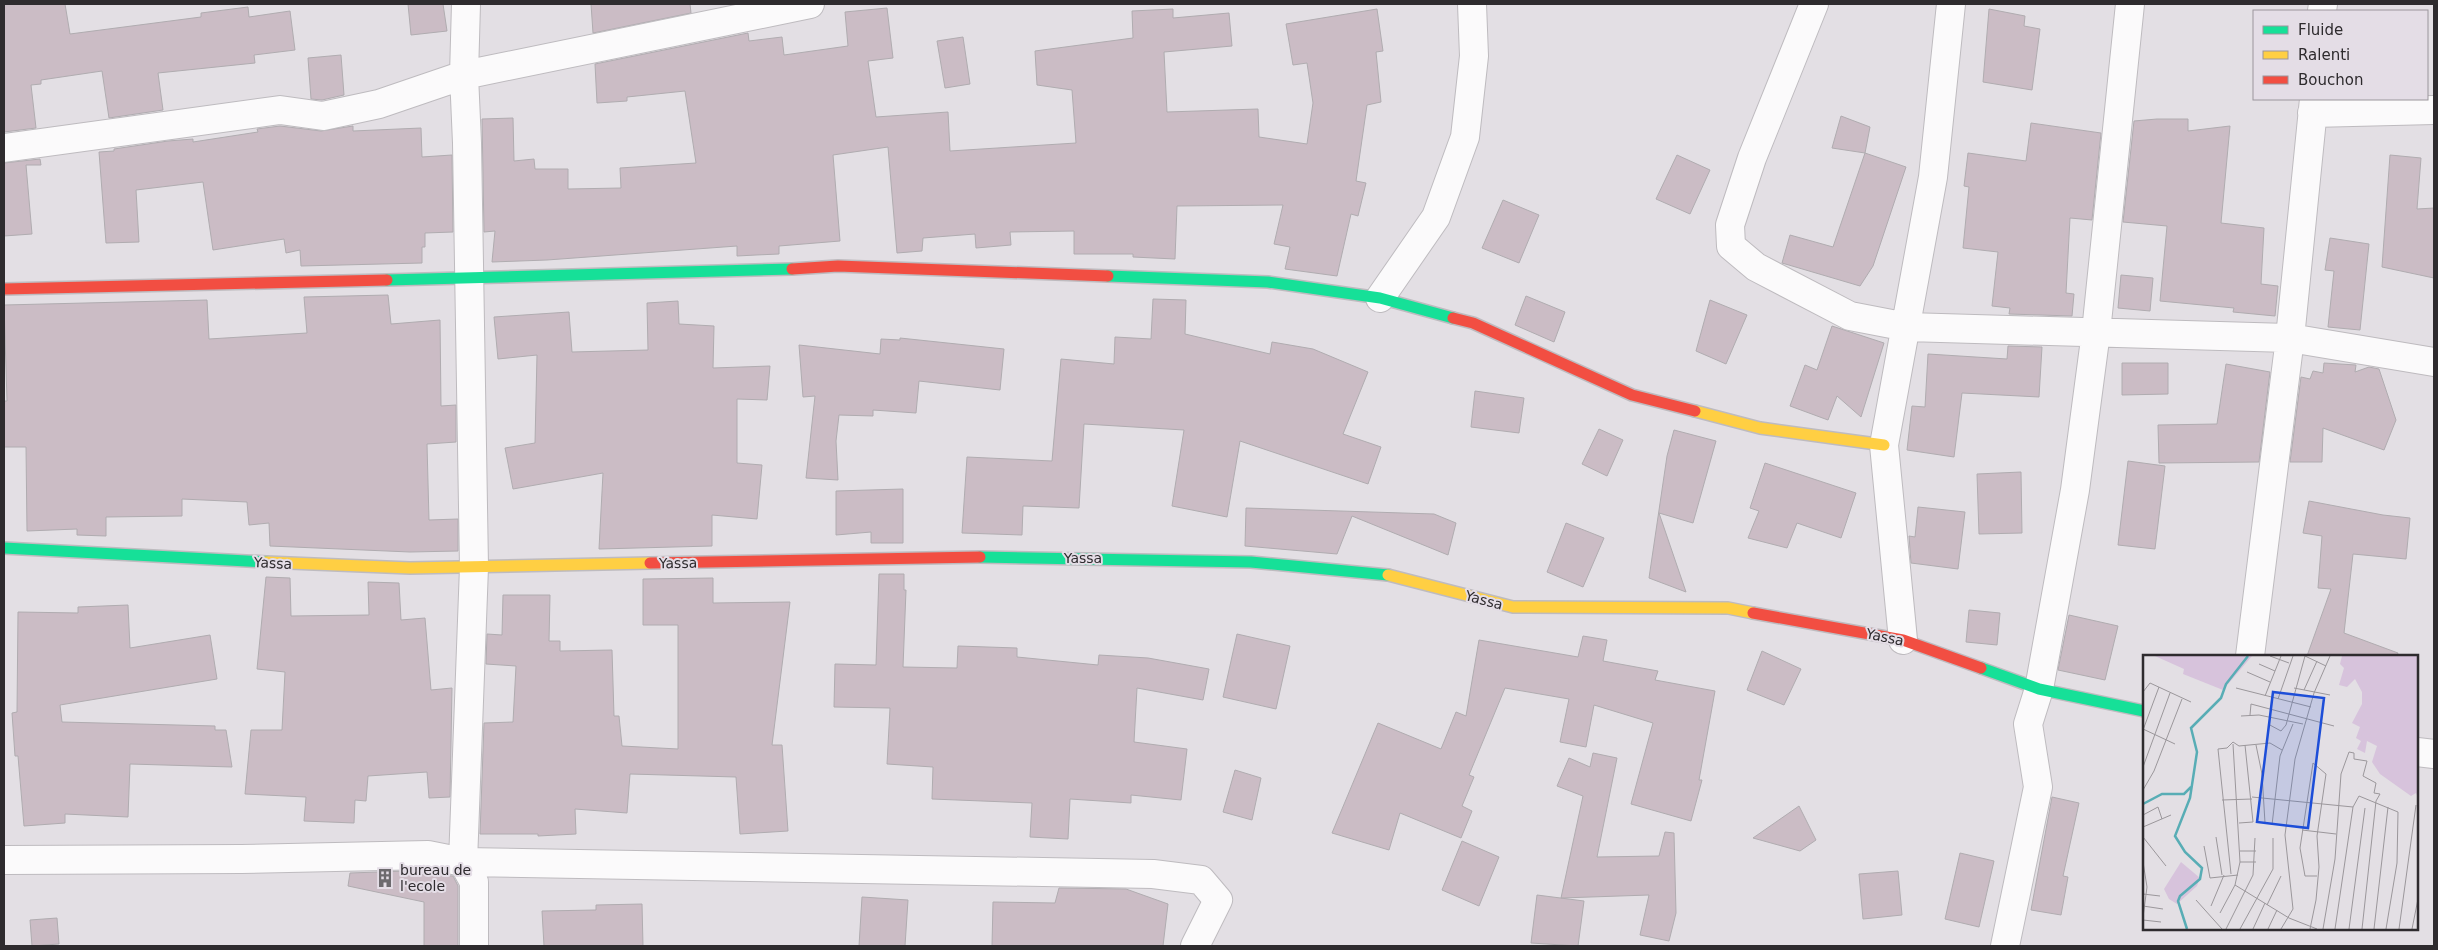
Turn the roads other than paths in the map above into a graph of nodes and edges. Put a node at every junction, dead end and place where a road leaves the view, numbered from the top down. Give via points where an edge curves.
1 (466, 4) edge
2 (810, 4) edge
3 (1472, 4) edge
4 (1814, 4) edge
5 (1951, 4) edge
6 (2130, 4) edge
7 (464, 75) junction
8 (2313, 106) edge
9 (2434, 110) edge
10 (4, 148) edge
11 (468, 278) junction
12 (4, 288) edge
13 (1380, 298) junction
14 (1907, 327) junction
15 (2096, 332) junction
16 (2290, 338) junction
17 (2434, 362) edge
18 (1884, 444) junction
19 (4, 548) edge
20 (474, 567) junction
21 (1903, 640) junction
22 (2250, 655) edge
23 (2039, 689) junction
24 (2143, 711) edge
25 (2418, 752) edge
26 (2434, 754) edge
27 (4, 860) edge
28 (463, 862) junction
29 (474, 946) edge
30 (1194, 946) edge
31 (2005, 946) edge

1 - 7 street
2 - 7 street
3 - 13 street via 1474,56 1465,137 1436,217
4 - 14 street via 1752,158 1730,225 1731,246 1756,267 1850,316
5 - 14 street via 1933,177
6 - 15 street
7 - 10 street via 379,104 323,116 280,110
7 - 11 street
8 - 9 street
8 - 16 street
11 - 12 street
11 - 13 street via 838,266 1268,282
11 - 20 street
13 - 18 street via 1473,323 1632,395 1760,428
14 - 15 street
14 - 18 street
15 - 16 street
15 - 23 street via 2075,490
16 - 17 street
16 - 22 street
18 - 21 street
19 - 20 street, Yassa via 328,565
20 - 21 street, Yassa via 971,557 1251,562 1386,574 1513,607 1728,608
20 - 28 street
21 - 23 street, Yassa
23 - 24 street, Yassa
23 - 31 street via 2028,724 2038,787
25 - 26 street
27 - 28 street via 428,855
28 - 29 street via 474,882
28 - 30 street via 1182,877 1201,880 1218,900

